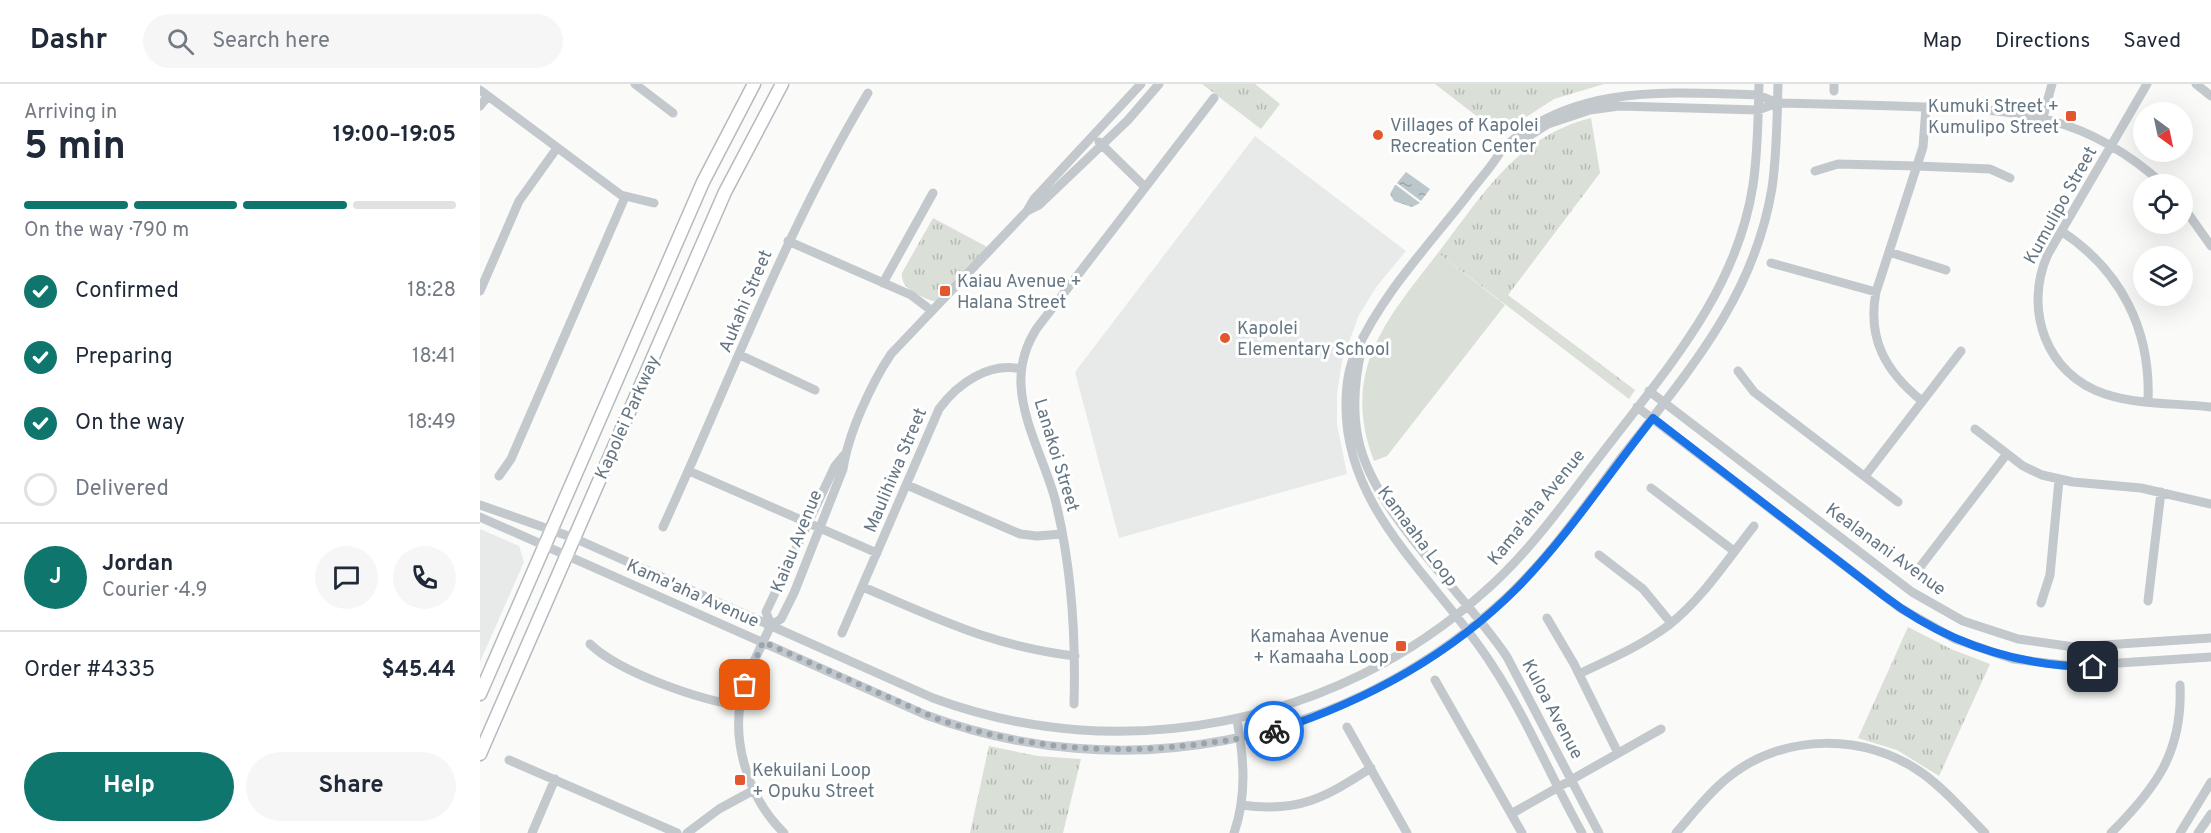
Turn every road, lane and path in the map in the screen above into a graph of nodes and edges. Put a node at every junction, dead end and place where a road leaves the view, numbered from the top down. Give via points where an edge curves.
1 (635, 84) edge
2 (754, 84) edge
3 (782, 84) edge
4 (1141, 84) edge
5 (1159, 84) edge
6 (1759, 84) edge
7 (1778, 84) edge
8 (2052, 84) edge
9 (2147, 84) edge
10 (2196, 84) edge
11 (484, 93) edge
12 (868, 93) dead end
13 (1758, 95) junction
14 (2211, 96) edge
15 (1214, 98) dead end
16 (1777, 104) junction
17 (480, 106) edge
18 (1926, 107) junction
19 (1758, 110) junction
20 (673, 113) dead end
21 (2043, 117) junction
22 (1093, 136) junction
23 (1102, 145) junction
24 (2112, 146) junction
25 (557, 148) junction
26 (1499, 155) junction
27 (1917, 166) junction
28 (1815, 171) dead end
29 (2150, 174) edge
30 (2010, 178) dead end
31 (1145, 187) junction
32 (933, 193) dead end
33 (626, 197) junction
34 (654, 203) dead end
35 (1027, 212) junction
36 (2193, 221) edge
37 (2061, 231) junction
38 (788, 241) junction
39 (2211, 246) edge
40 (1889, 252) junction
41 (1771, 263) dead end
42 (1946, 270) dead end
43 (883, 283) junction
44 (480, 291) edge
45 (1876, 292) junction
46 (932, 311) junction
47 (1364, 336) junction
48 (1961, 351) dead end
49 (740, 356) junction
50 (1021, 369) junction
51 (1738, 371) dead end
52 (815, 390) dead end
53 (1649, 391) junction
54 (1922, 401) junction
55 (2148, 401) junction
56 (1664, 402) junction
57 (1637, 406) junction
58 (2211, 407) edge
59 (1653, 418) junction
60 (1975, 429) dead end
61 (845, 453) junction
62 (2006, 454) junction
63 (689, 471) junction
64 (499, 476) dead end
65 (1865, 476) junction
66 (2059, 480) junction
67 (907, 485) junction
68 (1651, 488) dead end
69 (2161, 492) junction
70 (1898, 502) dead end
71 (2211, 504) edge
72 (480, 505) edge
73 (480, 518) edge
74 (808, 522) junction
75 (1754, 526) dead end
76 (663, 527) dead end
77 (819, 527) junction
78 (552, 529) junction
79 (1062, 534) junction
80 (574, 538) junction
81 (545, 546) junction
82 (1734, 551) junction
83 (877, 553) junction
84 (567, 555) junction
85 (1599, 555) dead end
86 (1917, 571) dead end
87 (862, 587) junction
88 (2148, 601) dead end
89 (2041, 603) dead end
90 (1468, 606) junction
91 (1457, 615) junction
92 (1546, 618) dead end
93 (1480, 620) junction
94 (1671, 623) junction
95 (771, 625) junction
96 (1468, 630) junction
97 (842, 633) dead end
98 (2211, 638) edge
99 (763, 642) junction
100 (590, 644) dead end
101 (1075, 656) junction
102 (2211, 657) edge
103 (1579, 674) junction
104 (1435, 680) dead end
105 (2180, 685) dead end
106 (480, 694) edge
107 (1074, 704) dead end
108 (741, 706) junction
109 (1236, 720) junction
110 (1347, 727) dead end
111 (1661, 729) dead end
112 (1240, 739) junction
113 (1618, 753) junction
114 (480, 754) edge
115 (509, 759) dead end
116 (1371, 768) junction
117 (555, 779) junction
118 (1572, 779) junction
119 (2211, 782) edge
120 (1557, 787) junction
121 (754, 790) junction
122 (1242, 805) junction
123 (2211, 813) edge
124 (1511, 814) junction
125 (532, 833) edge
126 (677, 833) edge
127 (687, 833) edge
128 (784, 833) edge
129 (1234, 833) edge
130 (1407, 833) edge
131 (1522, 833) edge
132 (1582, 833) edge
133 (1599, 833) edge
134 (1676, 833) edge
135 (1985, 833) edge
136 (2111, 833) edge
137 (2180, 833) edge
138 (2198, 833) edge

1 - 20 street
2 - 78 main road, Kapolei Parkway via 703,182
3 - 80 main road, Kapolei Parkway via 725,192
4 - 22 street, Kaiau Avenue
5 - 23 street, Kaiau Avenue
6 - 13 street, Kama'aha Avenue
7 - 16 street, Kama'aha Avenue
8 - 21 street
9 - 24 street, Kumulipo Street
10 - 14 street
11 - 17 street
11 - 25 street
12 - 38 street, Aukahi Street via 828,160
13 - 16 street, Kamaaha Loop
13 - 19 street, Kama'aha Avenue
13 - 26 street, Kamaaha Loop via 1635,91 1597,95 1558,107 1532,122
15 - 31 street, Lanakoi Street
16 - 18 street
16 - 19 street, Kamaaha Loop
16 - 56 street, Kama'aha Avenue via 1772,188 1751,265 1719,329
18 - 21 street via 2000,110
18 - 27 street via 1925,138
19 - 26 street, Kamaaha Loop via 1619,106 1590,110 1548,124
19 - 53 street, Kama'aha Avenue via 1753,186 1731,265 1703,319
21 - 24 street
22 - 23 street
22 - 35 street, Kaiau Avenue via 1034,199
23 - 31 street
23 - 35 street, Kaiau Avenue
24 - 29 street
24 - 37 street, Kumulipo Street
25 - 33 street
25 - 44 street via 519,201
26 - 47 street, Kamaaha Loop via 1379,309
27 - 28 street via 1838,164
27 - 30 street via 1990,170
27 - 40 street
31 - 50 street, Lanakoi Street via 1037,328
32 - 43 street
33 - 34 street
33 - 64 street via 511,459
35 - 46 street, Kaiau Avenue
36 - 39 street
37 - 55 street via 2100,262 2128,302 2145,350
37 - 55 street, Kumulipo Street via 2043,264 2038,285 2037,307 2044,339 2062,366 2087,386 2117,397
38 - 43 street
38 - 49 street, Aukahi Street
40 - 42 street
40 - 45 street
41 - 45 street
43 - 46 street via 911,295
45 - 54 street via 1873,316 1879,349 1896,378
46 - 61 street, Kaiau Avenue via 885,363
47 - 90 street, Kamaaha Loop via 1354,410 1366,466 1386,503
47 - 91 street, Kamaaha Loop via 1351,364 1346,394 1348,437 1355,469 1381,519
48 - 54 street
49 - 52 street
49 - 63 street, Aukahi Street
50 - 67 street, Maulihiwa Street via 986,372 950,395 935,416
50 - 79 street, Lanakoi Street via 1023,402
51 - 65 street via 1754,392
53 - 56 street, Kealanani Avenue
53 - 57 street, Kama'aha Avenue
54 - 65 street
55 - 58 street, Kumulipo Street
56 - 59 street, Kama'aha Avenue
56 - 98 street, Kealanani Avenue via 1912,592 1964,621 2018,639 2074,647
57 - 59 street, Kealanani Avenue
57 - 90 street, Kama'aha Avenue via 1536,538
59 - 93 street, Kama'aha Avenue via 1551,550
59 - 102 street, Kealanani Avenue via 1900,608 1955,639 2013,658 2073,666
60 - 62 street
61 - 74 street, Kaiau Avenue
61 - 77 street, Kaiau Avenue via 843,469
62 - 66 street via 2032,471
62 - 86 street
63 - 74 street
63 - 76 street, Aukahi Street
65 - 70 street
66 - 69 street
66 - 89 street via 2050,575
67 - 79 street via 1020,534
67 - 83 street, Maulihiwa Street
68 - 82 street
69 - 71 street
69 - 88 street
72 - 78 street, Kama'aha Avenue
73 - 81 street, Kama'aha Avenue
74 - 77 street
74 - 95 street, Kaiau Avenue via 766,612
75 - 82 street
77 - 83 street
77 - 95 street, Kaiau Avenue via 781,619
78 - 80 street, Kama'aha Avenue
78 - 81 main road, Kapolei Parkway
79 - 101 street, Lanakoi Street via 1071,586
80 - 84 main road, Kapolei Parkway
80 - 95 street, Kama'aha Avenue
81 - 84 street, Kama'aha Avenue
81 - 106 main road, Kapolei Parkway
82 - 94 street via 1699,597
83 - 87 street, Maulihiwa Street
84 - 99 street, Kama'aha Avenue
84 - 114 main road, Kapolei Parkway
85 - 94 street via 1643,589
87 - 97 street, Maulihiwa Street
87 - 101 street via 982,637 1035,651
90 - 91 street, Kama'aha Avenue
90 - 93 street, Kuloa Avenue
91 - 96 street, Kuloa Avenue
91 - 109 street, Kama'aha Avenue via 1359,677 1289,706
92 - 103 street
93 - 96 street, Kama'aha Avenue
93 - 118 street, Kuloa Avenue via 1514,670
94 - 103 street via 1636,647
95 - 99 street
95 - 109 street, Kama'aha Avenue via 947,703 1045,726 1097,732 1168,729
96 - 112 street, Kama'aha Avenue via 1367,694 1295,724
96 - 120 street, Kuloa Avenue via 1500,678
99 - 108 street via 745,685
99 - 112 street, Kama'aha Avenue via 940,720 1041,744 1115,750
100 - 108 street via 622,666 689,693
101 - 107 street, Lanakoi Street
103 - 113 street
104 - 124 street
105 - 136 street via 2178,726 2166,766 2145,798
108 - 121 street via 741,748
109 - 112 street
110 - 116 street
111 - 113 street
112 - 122 street via 1244,770
113 - 118 street
115 - 117 street
116 - 122 street via 1331,793 1303,804 1270,808
116 - 130 street
117 - 125 street
117 - 126 street
118 - 120 street
118 - 133 street, Kuloa Avenue
119 - 137 street
120 - 124 street
120 - 132 street, Kuloa Avenue
121 - 127 street
121 - 128 street
122 - 129 street
123 - 138 street
124 - 131 street
134 - 135 street via 1718,786 1754,761 1794,747 1836,743 1880,752 1908,764 1932,780

